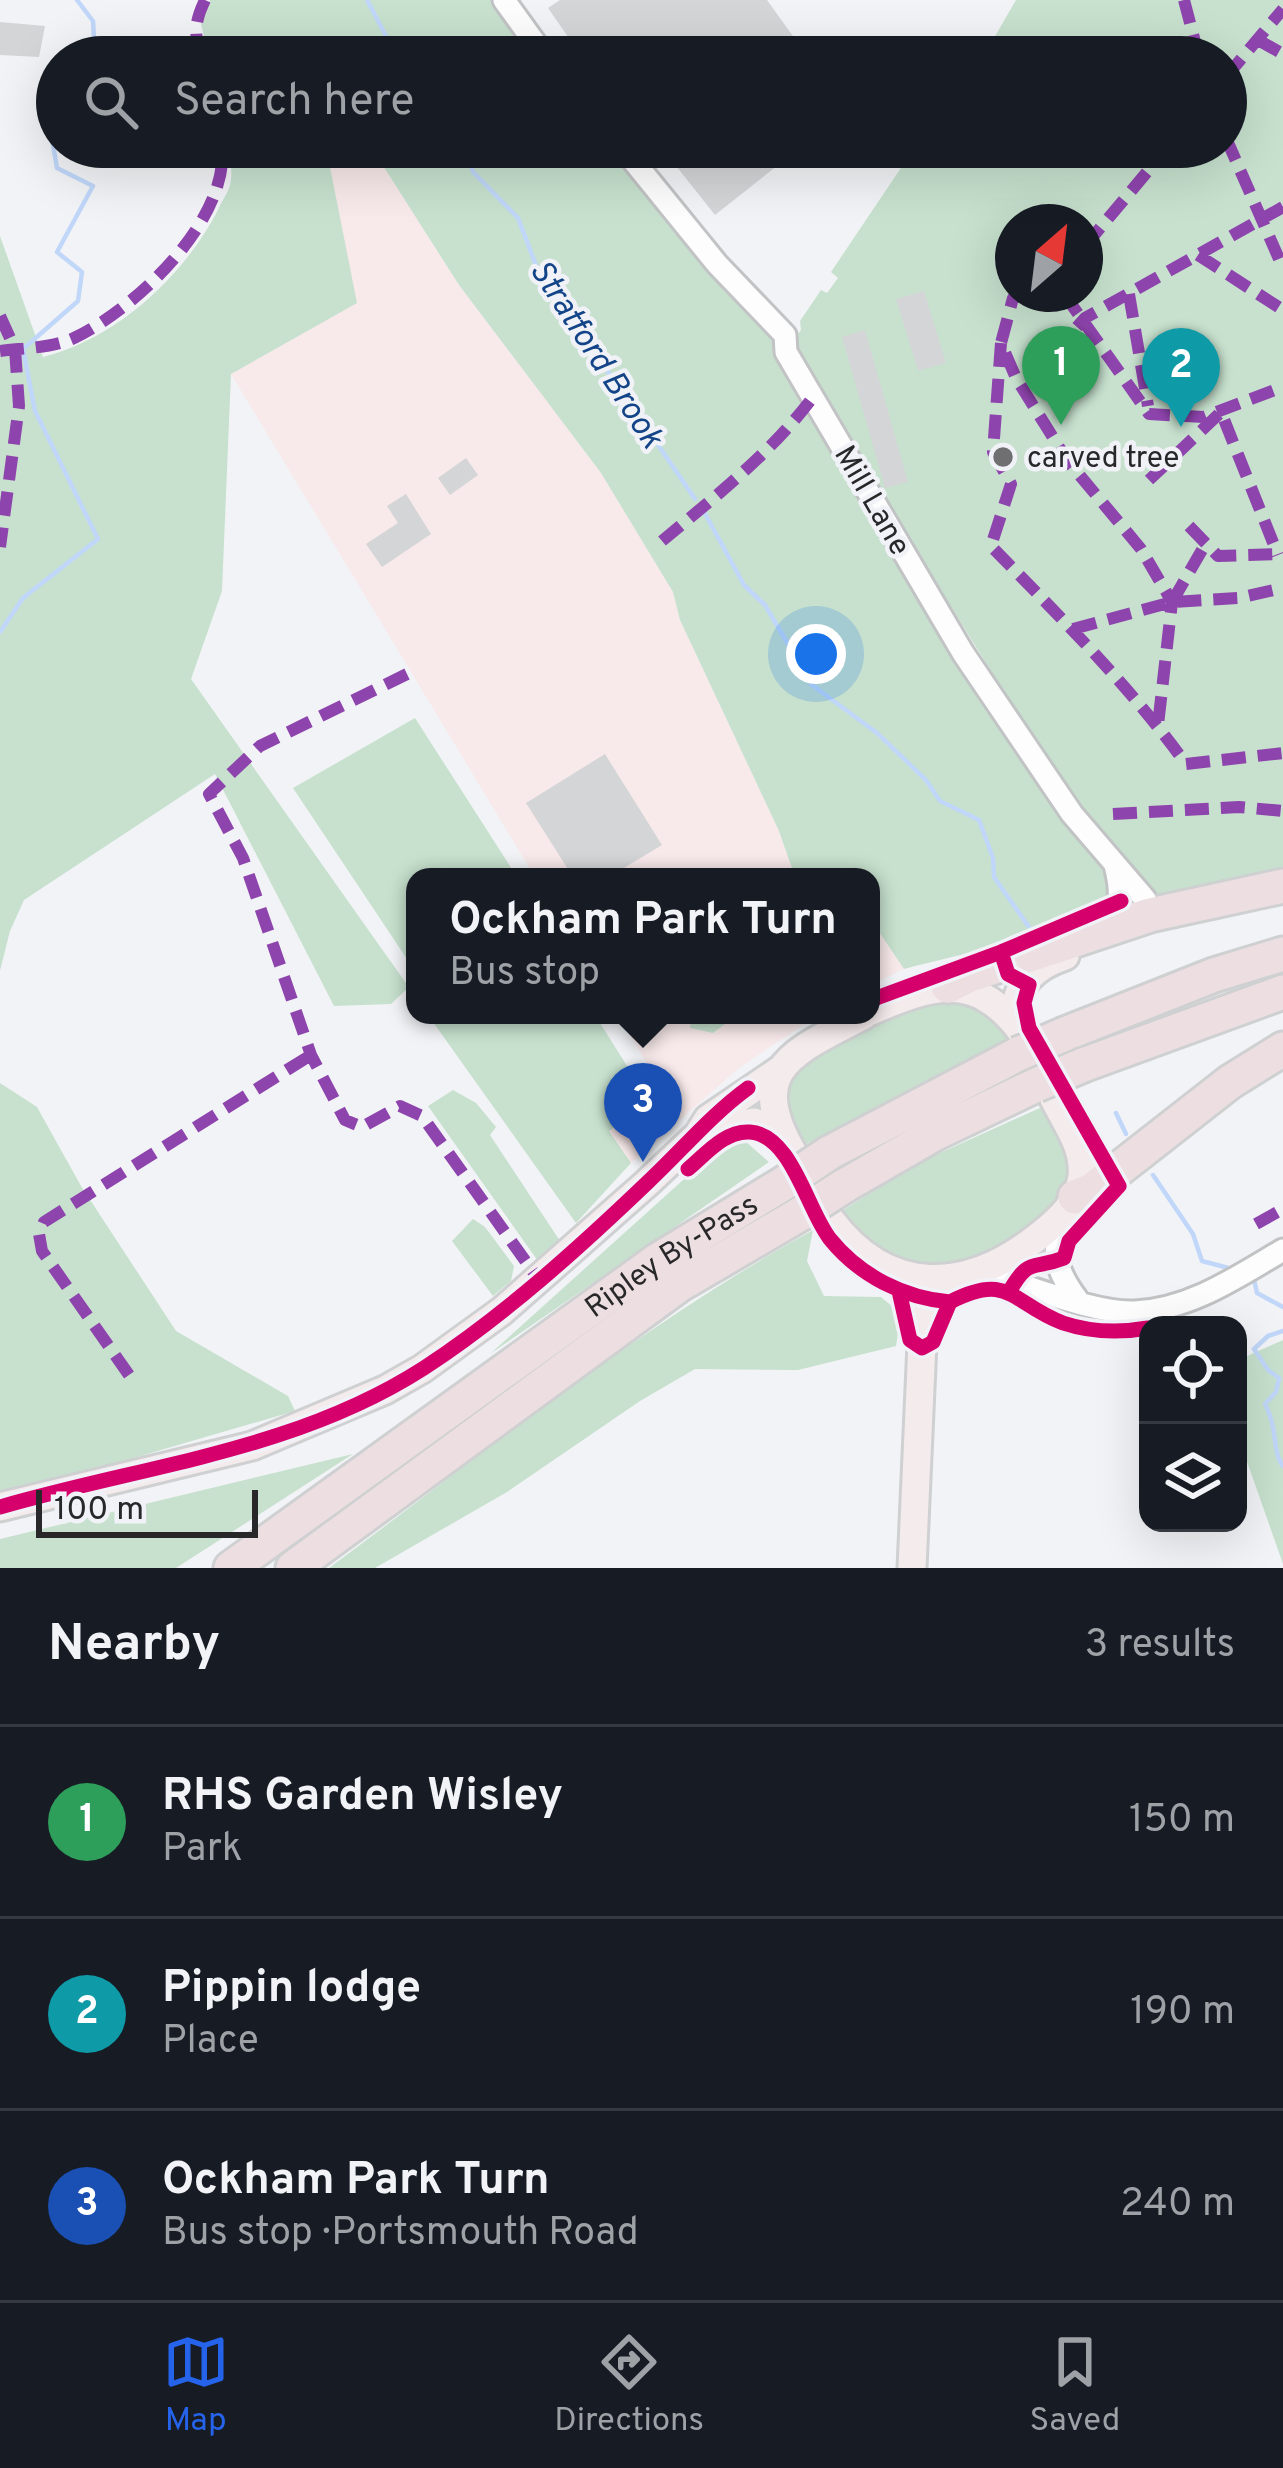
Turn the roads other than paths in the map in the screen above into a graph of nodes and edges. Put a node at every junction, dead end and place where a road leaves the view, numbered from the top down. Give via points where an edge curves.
1 (505, 0) edge
2 (530, 36) edge
3 (639, 168) edge
4 (1115, 865) junction
5 (1283, 886) edge
6 (1150, 916) junction
7 (1103, 930) junction
8 (1283, 954) edge
9 (948, 986) junction
10 (1283, 992) edge
11 (880, 1008) edge
12 (848, 1024) edge
13 (1018, 1035) junction
14 (1283, 1049) edge
15 (780, 1070) junction
16 (1045, 1092) junction
17 (698, 1135) junction
18 (787, 1156) junction
19 (1070, 1204) junction
20 (816, 1216) junction
21 (1276, 1254) edge
22 (968, 1275) junction
23 (914, 1278) junction
24 (1077, 1300) junction
25 (922, 1342) junction
26 (0, 1507) edge
27 (231, 1568) edge
28 (292, 1568) edge
29 (912, 1568) edge

1 - 2 street
3 - 4 street, Mill Lane via 785,335 786,352 963,653
4 - 6 street, Mill Lane
4 - 7 street via 1121,901
5 - 6 highway
6 - 7 highway
6 - 13 main road via 1143,932 1036,968 1016,996
7 - 9 highway
8 - 13 highway, Ripley By-Pass, bridge via 1065,1034
9 - 11 main road
9 - 13 main road via 990,1002
10 - 16 highway, Ripley By-Pass, bridge via 1083,1065
12 - 15 main road
13 - 18 highway, Ripley By-Pass, bridge via 830,1153
14 - 19 highway
15 - 17 main road via 727,1103
15 - 18 main road via 774,1095
16 - 19 main road via 1081,1154
16 - 20 highway, Ripley By-Pass, bridge via 936,1132 844,1186
17 - 18 main road via 754,1122
17 - 26 main road via 502,1311 386,1390 252,1446
18 - 27 highway, Ripley By-Pass
19 - 22 main road via 1016,1253
19 - 24 street via 1055,1262
20 - 23 main road via 866,1256
20 - 28 highway, Ripley By-Pass via 680,1285
21 - 24 street via 1177,1304 1136,1312
22 - 23 main road
22 - 24 street
22 - 25 main road via 939,1301
23 - 25 main road
25 - 29 main road

